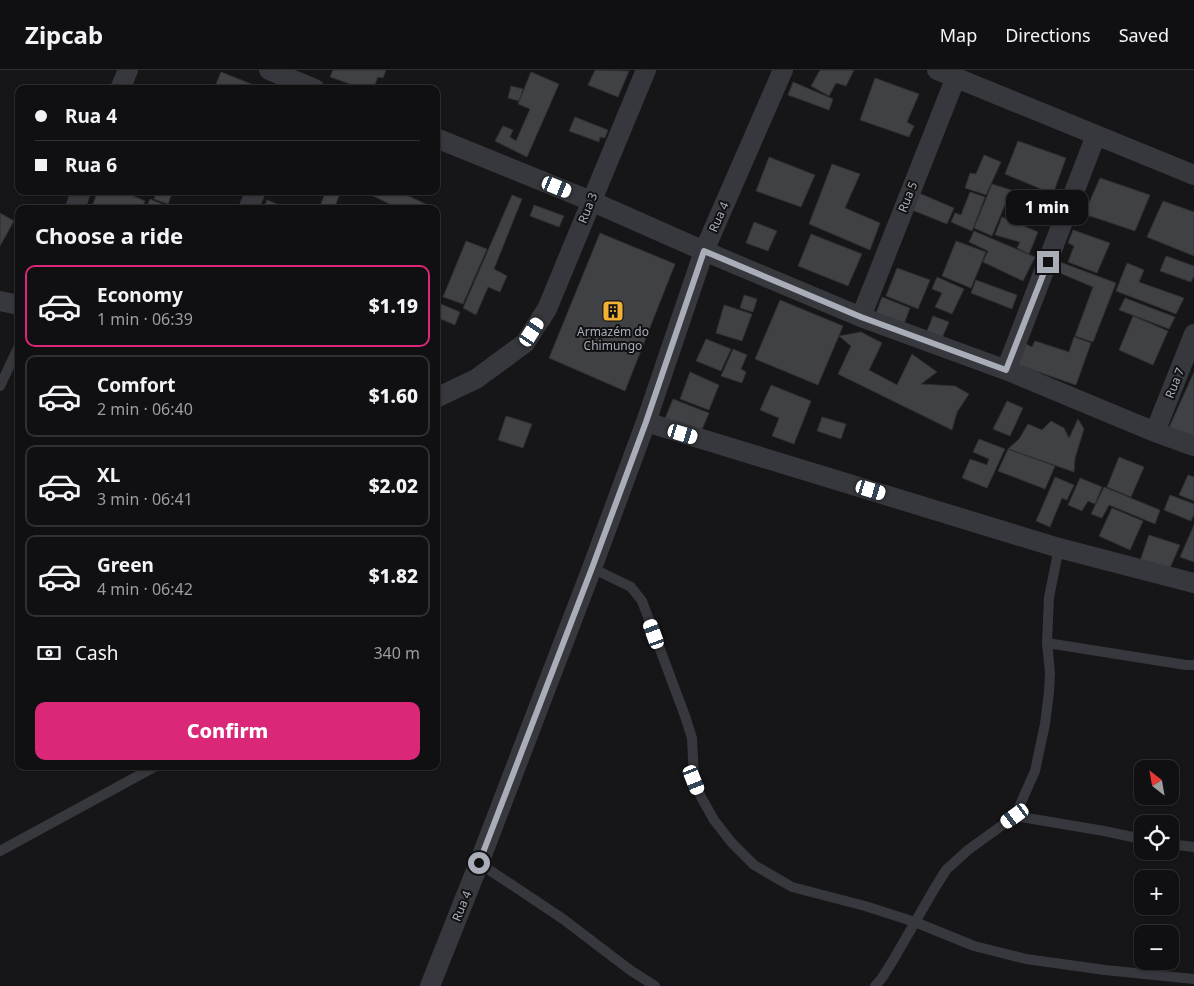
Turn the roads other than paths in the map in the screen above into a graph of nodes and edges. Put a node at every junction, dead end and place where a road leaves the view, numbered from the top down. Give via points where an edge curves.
1 (128, 70) edge
2 (269, 70) edge
3 (646, 70) edge
4 (783, 70) edge
5 (946, 74) edge
6 (305, 83) edge
7 (122, 85) edge
8 (1096, 135) junction
9 (440, 140) edge
10 (1194, 175) edge
11 (591, 201) junction
12 (704, 251) junction
13 (0, 301) edge
14 (15, 304) edge
15 (861, 317) junction
16 (1194, 334) edge
17 (15, 354) edge
18 (1006, 370) junction
19 (0, 386) edge
20 (440, 396) edge
21 (646, 422) junction
22 (1155, 432) junction
23 (1194, 446) edge
24 (1059, 548) junction
25 (592, 568) junction
26 (1194, 583) edge
27 (1047, 643) junction
28 (1194, 665) edge
29 (149, 770) edge
30 (1015, 816) junction
31 (1134, 837) edge
32 (1179, 845) edge
33 (1194, 847) edge
34 (0, 851) edge
35 (479, 863) junction
36 (915, 922) junction
37 (1194, 979) edge
38 (430, 986) edge
39 (655, 986) edge
40 (876, 986) edge

1 - 7 street
2 - 6 street
3 - 11 street, Rua 3
4 - 12 street, Rua 4
5 - 8 street
5 - 15 street, Rua 5
8 - 10 street
8 - 18 street
9 - 11 street
11 - 12 street
11 - 20 street, Rua 3 via 547,309 525,343 476,379
12 - 15 street
12 - 21 street, Rua 4
13 - 14 street
15 - 18 street
16 - 22 street, Rua 7
17 - 19 lane
18 - 22 street
21 - 24 street
21 - 25 street, Rua 4
22 - 23 street
24 - 26 street
24 - 27 lane via 1049,597
25 - 35 street, Rua 4
25 - 36 lane via 631,587 642,601 690,731 694,780 714,820 731,842 754,865 792,886
27 - 28 lane
27 - 30 lane via 1050,674 1045,724 1035,771
29 - 34 lane
30 - 31 lane
30 - 36 lane via 946,870
32 - 33 lane
35 - 38 street, Rua 4
35 - 39 lane
36 - 37 lane via 974,946 1026,959
36 - 40 lane

